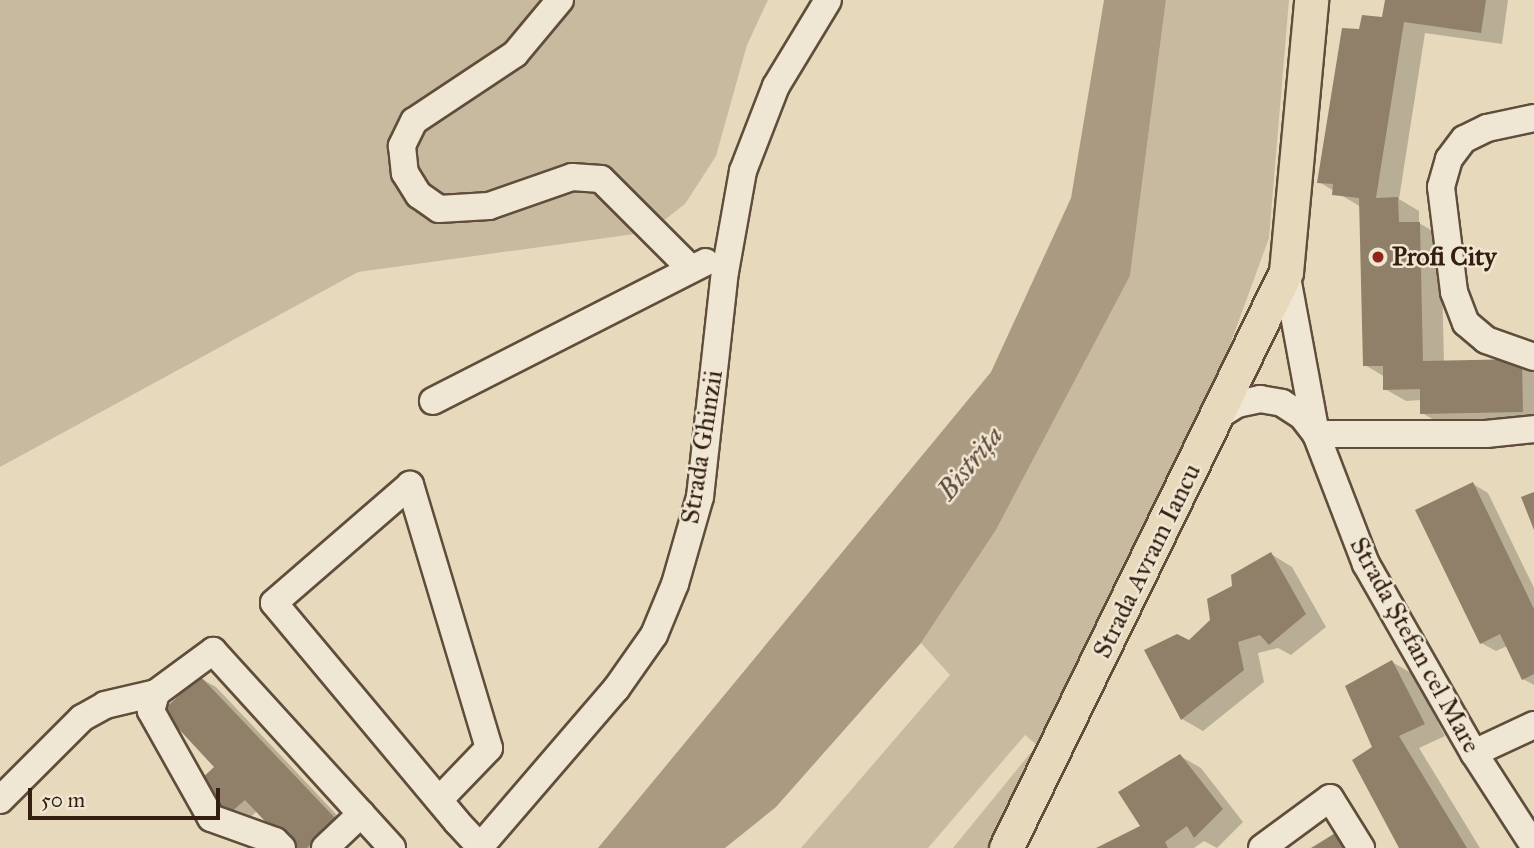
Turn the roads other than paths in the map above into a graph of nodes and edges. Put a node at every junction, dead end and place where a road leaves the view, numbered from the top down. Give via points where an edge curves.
1 (560, 0) edge
2 (828, 0) edge
3 (1311, 0) edge
4 (1534, 118) edge
5 (729, 250) junction
6 (691, 269) junction
7 (1286, 272) junction
8 (1534, 357) edge
9 (433, 401) dead end
10 (1218, 416) junction
11 (1534, 429) edge
12 (1316, 434) junction
13 (156, 693) junction
14 (1534, 725) edge
15 (1474, 753) junction
16 (0, 800) edge
17 (439, 800) junction
18 (361, 814) junction
19 (1534, 846) edge
20 (480, 847) edge
21 (282, 848) edge
22 (325, 848) edge
23 (392, 848) edge
24 (1006, 848) edge
25 (1262, 848) edge
26 (1362, 848) edge

1 - 6 street via 515,54 414,121 402,146 405,173 419,195 439,209 489,206 572,177 601,178
2 - 5 street, Strada Ghinzii via 776,86 743,171
3 - 7 main road, Strada Ștefan cel Mare
4 - 8 street via 1487,128 1464,139 1449,159 1441,187 1454,292 1466,323 1486,340
5 - 6 street
5 - 20 street, Strada Ghinzii via 700,497 665,610 654,635 616,689
6 - 9 street
7 - 10 main road, Strada Avram Iancu
7 - 12 street, Strada Ștefan cel Mare
10 - 12 street, Strada Ștefan cel Mare via 1237,404 1271,401 1302,416
10 - 24 main road, Strada Avram Iancu
11 - 12 street via 1486,434
12 - 15 street, Strada Ștefan cel Mare via 1366,564
13 - 16 street via 105,705 82,718
13 - 18 street via 212,651
13 - 21 street via 150,711 211,818 275,841
14 - 15 street
15 - 19 street, Strada Ștefan cel Mare
17 - 17 street via 274,603 410,485 489,748
17 - 20 street
18 - 22 street
18 - 23 street
25 - 26 street via 1330,798

